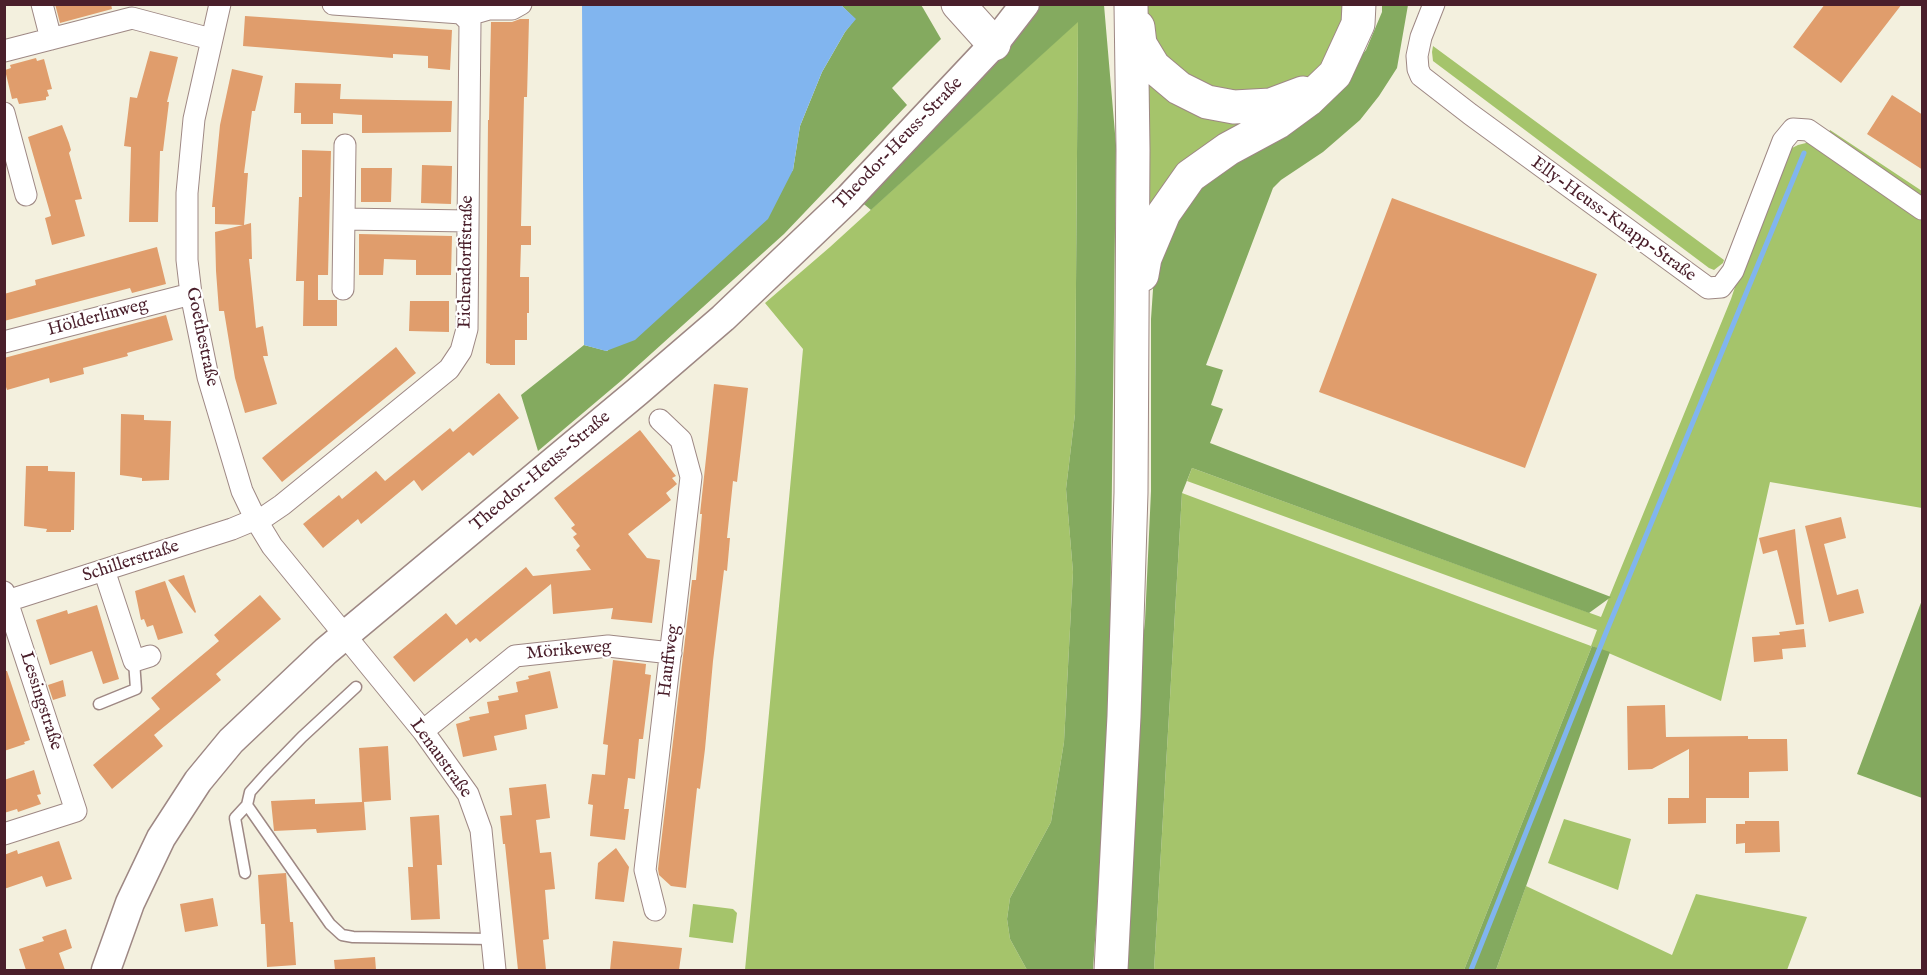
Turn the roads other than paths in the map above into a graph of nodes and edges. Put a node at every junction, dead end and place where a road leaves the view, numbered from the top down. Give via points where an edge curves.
1 (42, 4) edge
2 (220, 4) edge
3 (333, 4) edge
4 (521, 4) edge
5 (958, 4) edge
6 (1025, 4) edge
7 (1133, 4) edge
8 (1359, 4) edge
9 (1434, 4) edge
10 (465, 16) junction
11 (51, 39) junction
12 (211, 39) junction
13 (993, 44) junction
14 (4, 51) edge
15 (1335, 74) junction
16 (4, 112) edge
17 (345, 144) dead end
18 (26, 195) dead end
19 (1923, 209) edge
20 (344, 219) junction
21 (468, 220) junction
22 (343, 290) dead end
23 (191, 294) junction
24 (1133, 330) junction
25 (4, 342) edge
26 (660, 420) dead end
27 (257, 521) junction
28 (104, 570) junction
29 (6, 598) edge
30 (344, 636) junction
31 (671, 653) junction
32 (142, 658) joint
33 (356, 687) dead end
34 (99, 704) dead end
35 (423, 731) junction
36 (247, 806) junction
37 (4, 834) edge
38 (245, 873) dead end
39 (655, 910) dead end
40 (492, 939) junction
41 (106, 970) edge
42 (495, 970) edge
43 (1111, 970) edge

1 - 11 street
2 - 12 street, Goethestraße
3 - 10 street
4 - 10 street via 512,9 489,9
5 - 13 main road
6 - 13 street, Theodor-Heuss-Straße
7 - 15 main road via 1140,44 1154,67 1179,88 1207,102 1234,107 1271,105 1303,93
7 - 24 main road
8 - 15 main road via 1358,24
9 - 19 street, Elly-Heuss-Knapp-Straße via 1417,56 1421,76 1708,288 1721,287 1733,271 1783,141 1792,129 1808,130
10 - 21 street, Eichendorffstraße via 471,26
11 - 12 street via 132,18
11 - 14 street
12 - 23 street, Goethestraße via 190,156 187,260
13 - 30 street, Theodor-Heuss-Straße via 849,198 723,318
15 - 24 main road via 1278,122 1228,149 1190,176 1164,213 1145,258
16 - 18 street
17 - 20 street
20 - 21 street
20 - 22 street
21 - 27 street, Eichendorffstraße via 467,329 456,360 282,505
23 - 25 street, Hölderlinweg
23 - 27 street, Goethestraße via 230,455
24 - 43 main road via 1124,716
26 - 31 street, Hauffweg via 681,440 692,477
27 - 28 street, Schillerstraße
27 - 30 street, Goethestraße via 280,557
28 - 29 street, Schillerstraße
28 - 32 street
29 - 37 street, Lessingstraße via 76,811
30 - 35 street, Lenaustraße
30 - 41 street, Theodor-Heuss-Straße via 231,741 183,804 161,838 130,903
31 - 35 street, Mörikeweg via 608,646 515,656
31 - 39 street, Hauffweg via 645,870
32 - 34 lane via 136,689
33 - 36 lane via 267,773 250,792
35 - 40 street, Lenaustraße via 465,788 476,811
36 - 38 lane via 235,818
36 - 40 lane via 330,924 342,935
40 - 42 street, Lenaustraße

